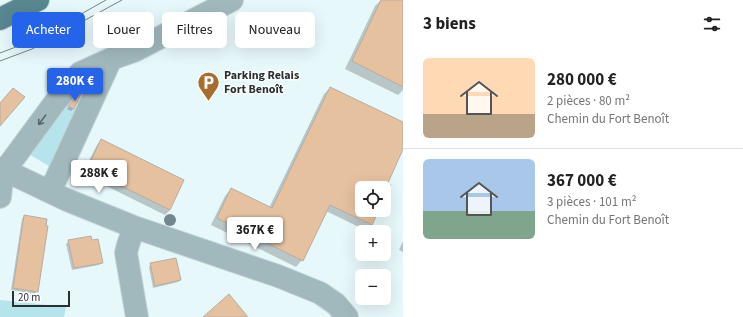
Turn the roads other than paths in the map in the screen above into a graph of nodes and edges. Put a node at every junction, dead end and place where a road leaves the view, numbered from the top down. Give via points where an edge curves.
1 (38, 0) edge
2 (232, 0) edge
3 (0, 19) edge
4 (111, 59) junction
5 (3, 170) edge
6 (50, 192) junction
7 (0, 197) edge
8 (134, 227) junction
9 (137, 317) edge
10 (347, 317) edge

1 - 3 main road
2 - 4 street via 134,51
4 -> 5 street via 80,73
4 - 6 street
5 - 6 street
5 - 7 street
6 - 8 street
8 - 9 street via 126,253
8 - 10 street via 320,293 336,304

